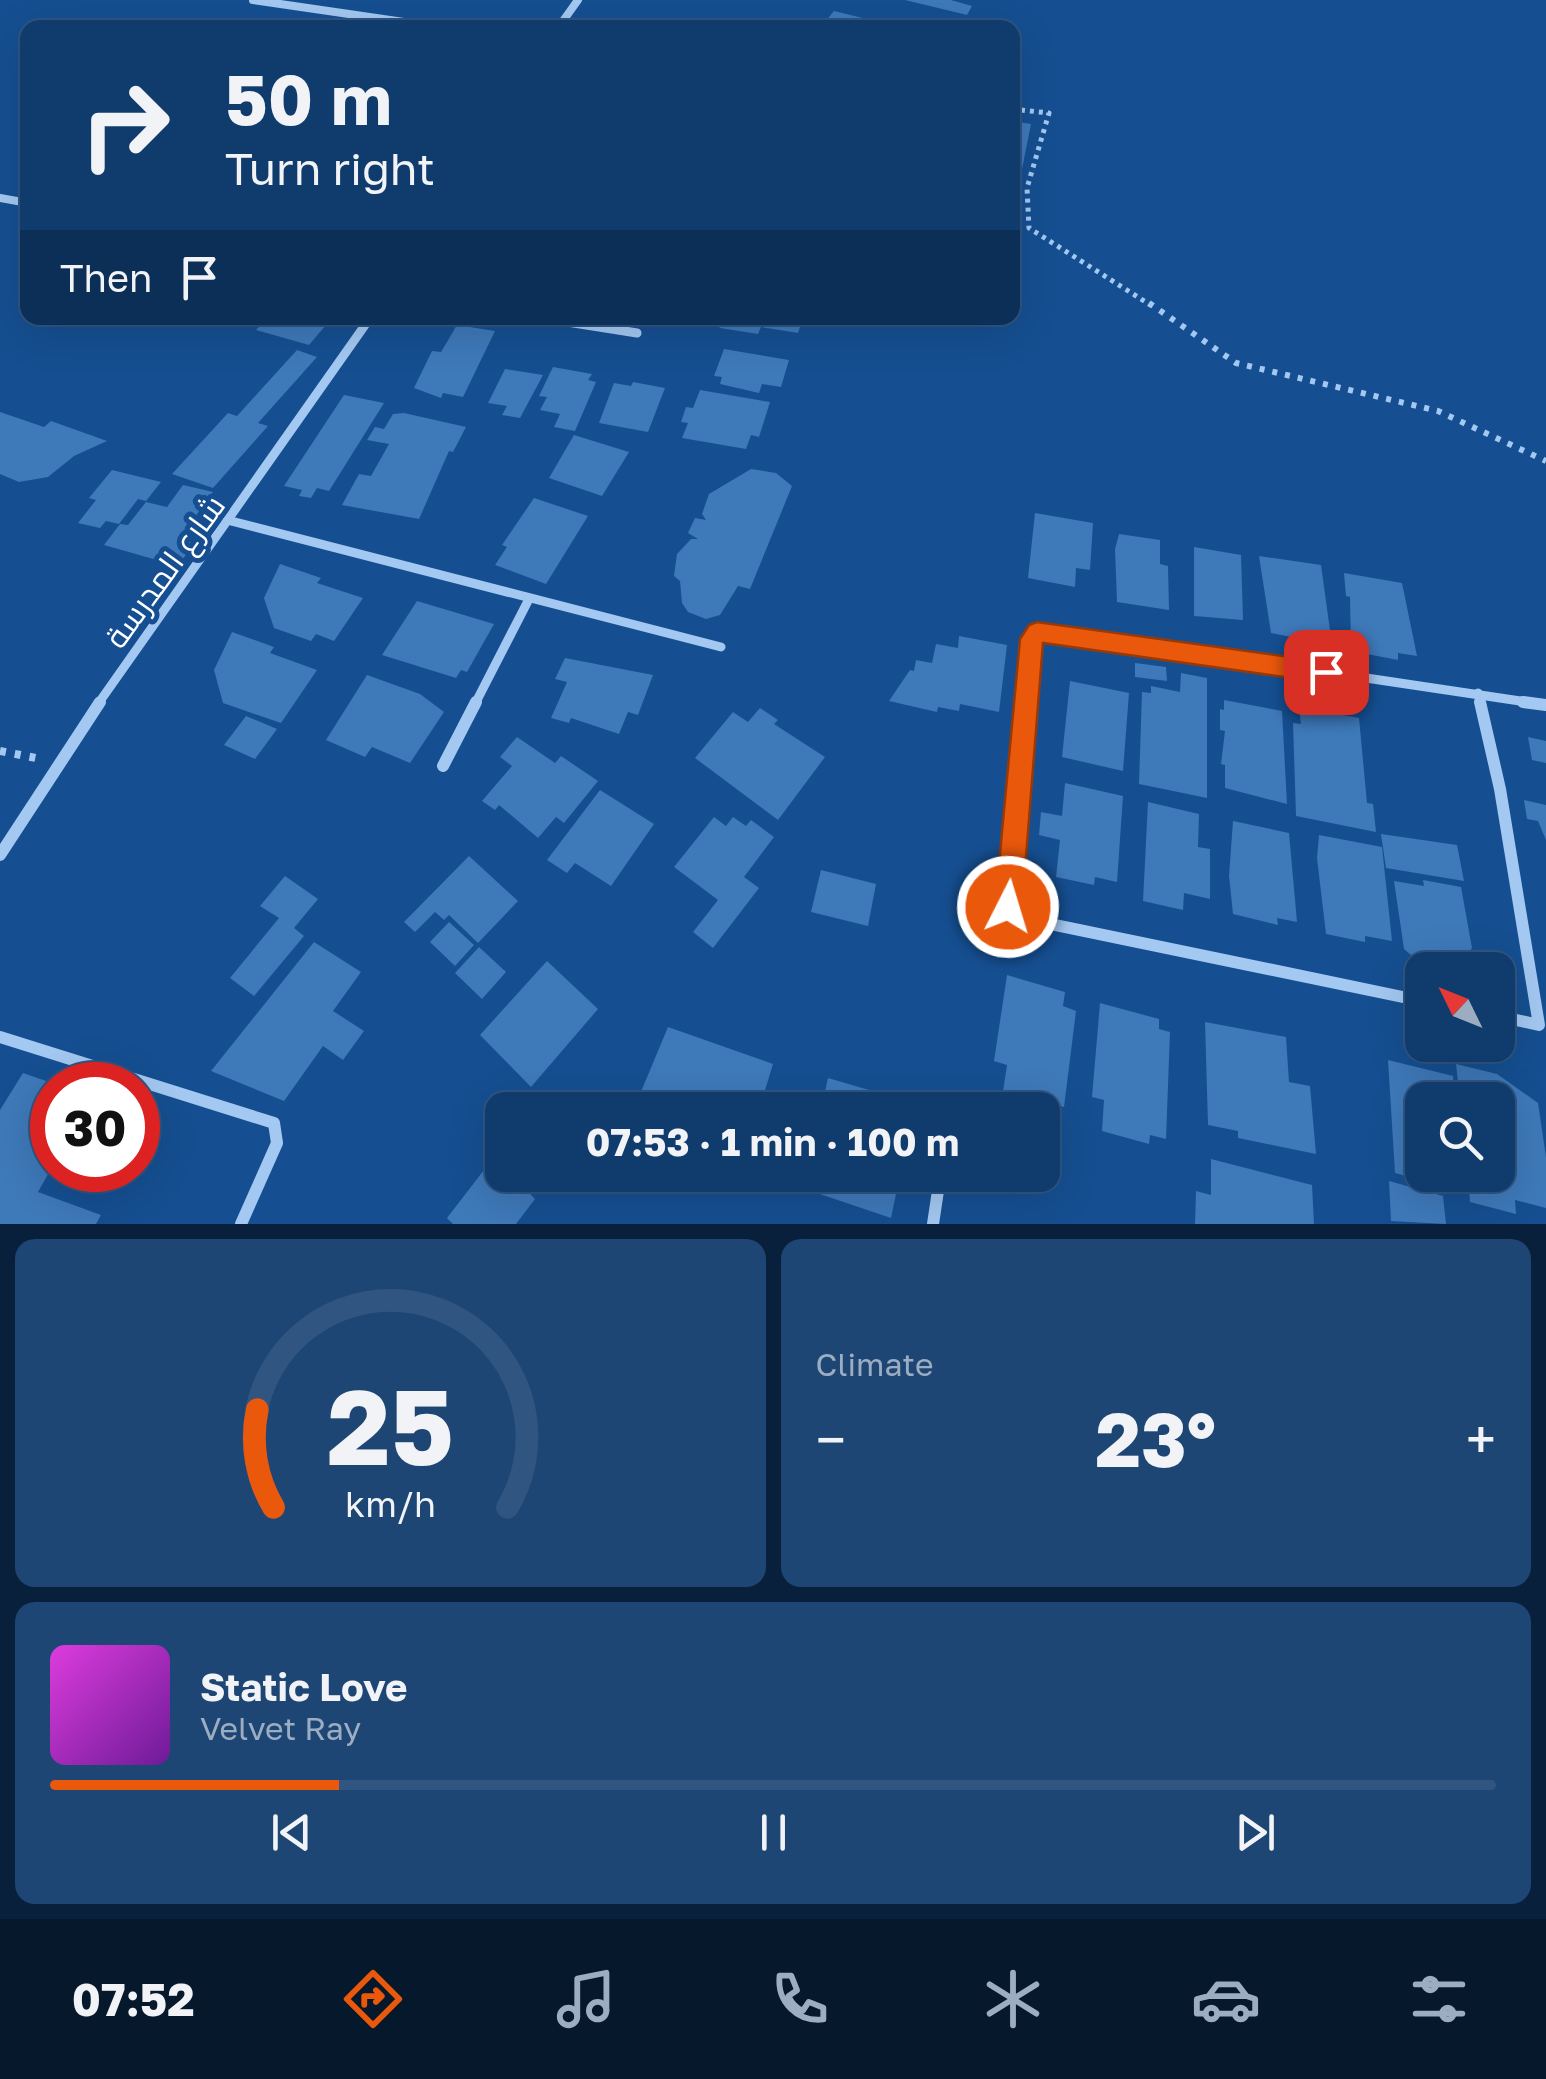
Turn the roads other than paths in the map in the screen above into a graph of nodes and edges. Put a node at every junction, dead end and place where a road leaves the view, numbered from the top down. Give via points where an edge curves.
1 (253, 0) edge
2 (390, 20) edge
3 (365, 325) edge
4 (586, 325) edge
5 (637, 333) dead end
6 (231, 521) junction
7 (529, 599) junction
8 (720, 647) dead end
9 (1478, 693) junction
10 (1546, 705) edge
11 (443, 766) dead end
12 (0, 855) edge
13 (1405, 997) edge
14 (1515, 1020) edge
15 (1543, 1026) edge
16 (0, 1037) edge
17 (938, 1192) edge
18 (241, 1224) edge
19 (933, 1224) edge

1 - 2 street
3 - 6 street, شارع المدرسة
4 - 5 street
6 - 7 street
6 - 12 street, شارع المدرسة via 57,763
7 - 8 street
7 - 11 street
9 - 10 street
9 - 13 street via 1045,630 1032,639 1008,907 1018,917
9 - 15 street
14 - 15 street
16 - 18 street via 274,1123 277,1142
17 - 19 street

